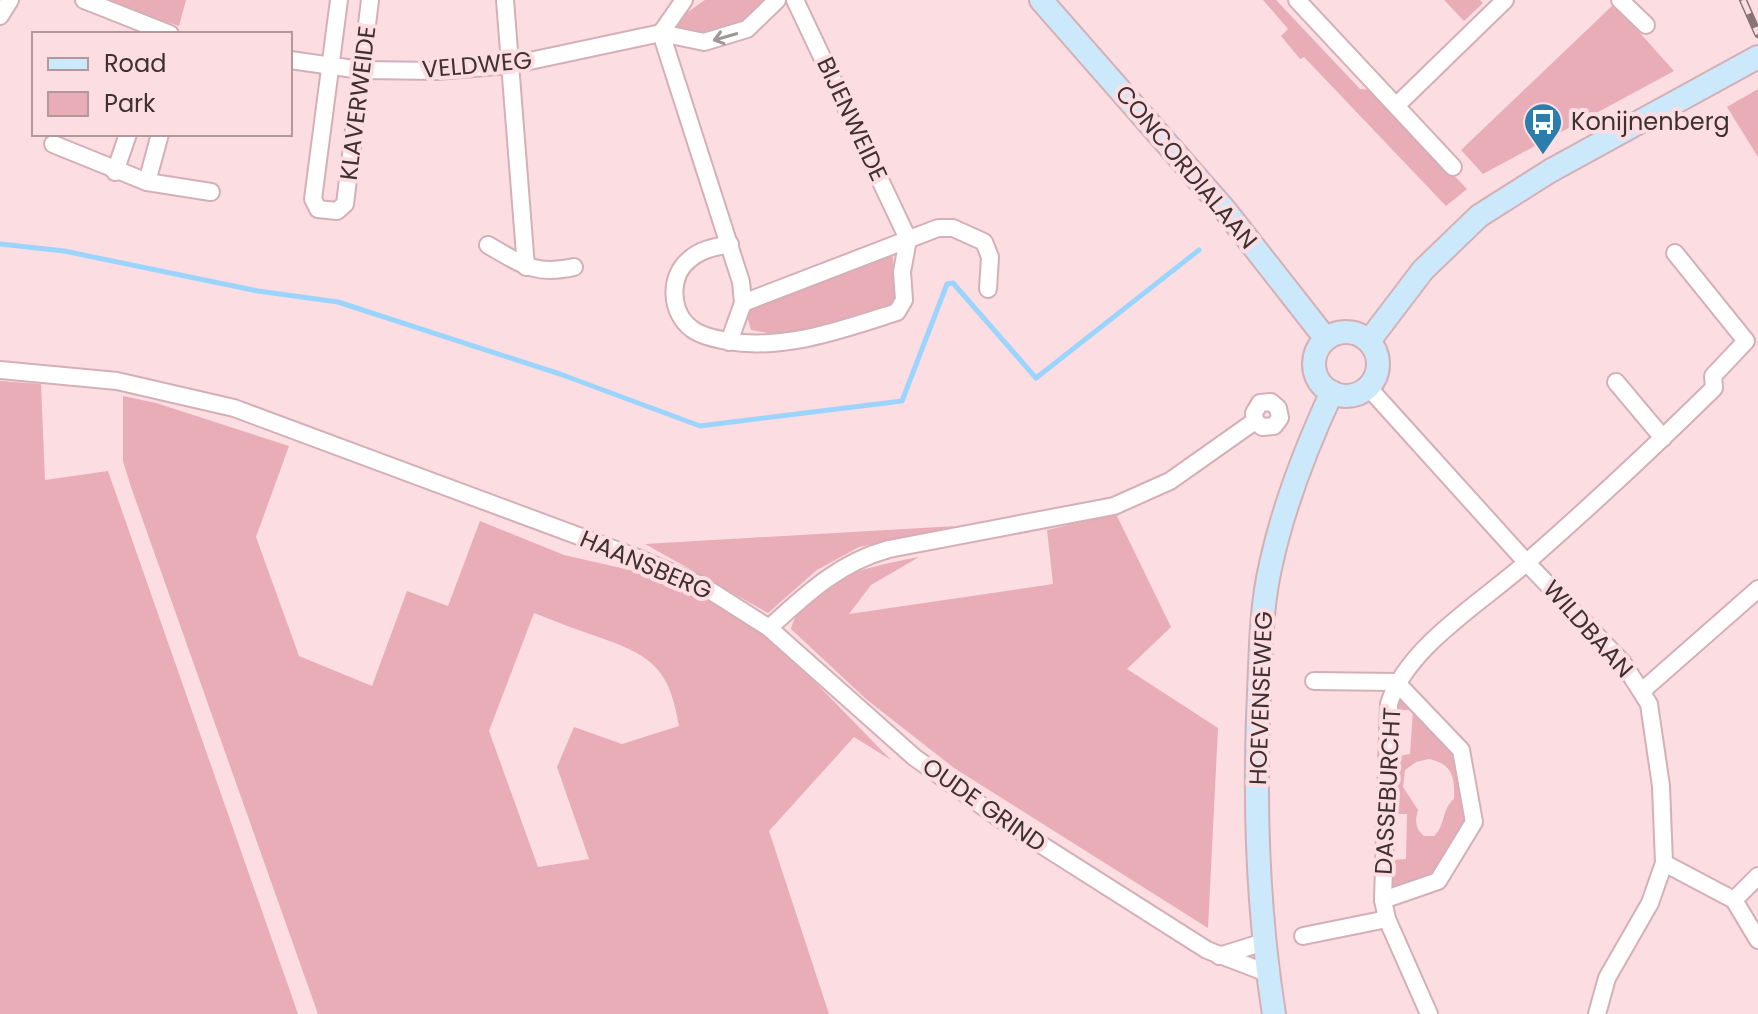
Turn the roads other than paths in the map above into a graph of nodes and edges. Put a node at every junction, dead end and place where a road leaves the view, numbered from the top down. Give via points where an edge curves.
1 (10, 0) edge
2 (84, 0) edge
3 (339, 0) edge
4 (370, 0) edge
5 (505, 0) edge
6 (684, 0) edge
7 (777, 0) edge
8 (795, 0) edge
9 (1041, 0) edge
10 (1297, 0) edge
11 (1505, 0) edge
12 (1620, 0) edge
13 (0, 16) edge
14 (1646, 25) dead end
15 (164, 32) edge
16 (661, 33) junction
17 (1758, 57) edge
18 (292, 60) edge
19 (511, 65) junction
20 (331, 66) junction
21 (361, 70) junction
22 (1397, 105) junction
23 (127, 136) edge
24 (159, 136) edge
25 (53, 144) dead end
26 (1453, 167) dead end
27 (115, 172) junction
28 (147, 182) junction
29 (211, 192) dead end
30 (908, 239) junction
31 (730, 244) junction
32 (488, 245) dead end
33 (1675, 253) dead end
34 (526, 267) junction
35 (574, 267) dead end
36 (988, 289) dead end
37 (743, 303) junction
38 (1326, 339) junction
39 (1369, 341) junction
40 (729, 342) junction
41 (0, 370) edge
42 (1616, 382) dead end
43 (1368, 387) junction
44 (1332, 392) junction
45 (1255, 421) dead end
46 (1663, 438) junction
47 (1527, 563) junction
48 (1758, 589) edge
49 (769, 628) junction
50 (1314, 681) dead end
51 (1396, 682) junction
52 (1642, 691) junction
53 (1664, 863) junction
54 (1758, 876) edge
55 (1383, 900) junction
56 (1734, 900) junction
57 (1387, 919) junction
58 (1303, 936) dead end
59 (1758, 940) edge
60 (1264, 942) junction
61 (1219, 956) junction
62 (1267, 973) junction
63 (1274, 1014) edge
64 (1429, 1014) edge
65 (1597, 1014) edge

1 - 13 street
2 - 15 street
3 - 20 street, KLAVERWEIDE
4 - 21 street, KLAVERWEIDE
5 - 19 street
6 - 16 street
7 -> 16 street, VELDWEG via 759,20 732,36 689,41
8 - 30 street, BIJENWEIDE
9 - 38 main road, CONCORDIALAAN via 1225,210
10 - 22 street
11 - 22 street
12 - 14 street
16 - 19 street, VELDWEG
16 - 31 street
17 - 39 main road via 1479,216 1423,270
18 - 20 street, VELDWEG
19 - 21 street, VELDWEG
19 - 34 street
20 - 21 street, VELDWEG
20 - 21 street, KLAVERWEIDE via 313,199 318,209 337,211 345,204
22 - 26 street
23 - 27 street
24 - 28 street
25 - 27 street
27 - 28 street
28 - 29 street
30 - 36 street via 938,228 974,235 990,257
30 - 37 street
30 - 40 street via 904,300 897,312 823,335 759,344
31 - 37 street
31 - 40 street via 688,259 674,296 680,315 693,329
32 - 34 street
33 - 46 street via 1746,341 1713,376 1714,388
34 - 35 street via 550,272
37 - 40 street
38 - 39 main road via 1348,332
38 - 44 main road via 1314,367
39 - 43 main road via 1378,365
41 - 49 street, HAANSBERG via 117,381 251,413 663,568 703,586
42 - 46 street
43 - 44 main road via 1350,395
43 - 47 street, WILDBAAN
44 - 60 main road, HOEVENSEWEG via 1292,488 1264,601 1257,757
45 - 49 street via 1170,481 1114,506 857,559 830,575
46 - 47 street
47 - 51 street, DASSEBURCHT via 1422,651
47 - 52 street, WILDBAAN via 1623,663
48 - 52 street
49 - 61 street, OUDE GRIND via 955,787
50 - 51 street, DASSEBURCHT
51 - 55 street, DASSEBURCHT via 1389,704
51 - 55 street, DASSEBURCHT via 1461,750 1474,822 1438,881
52 - 53 street, WILDBAAN via 1649,704 1661,786
53 - 56 street
53 - 65 street, WILDBAAN via 1650,903 1607,978
54 - 56 street
55 - 57 street, DASSEBURCHT
56 - 59 street
57 - 58 street
57 - 64 street, DASSEBURCHT
60 - 61 street
60 - 62 main road, HOEVENSEWEG
61 - 62 street, OUDE GRIND
62 - 63 main road, HOEVENSEWEG

